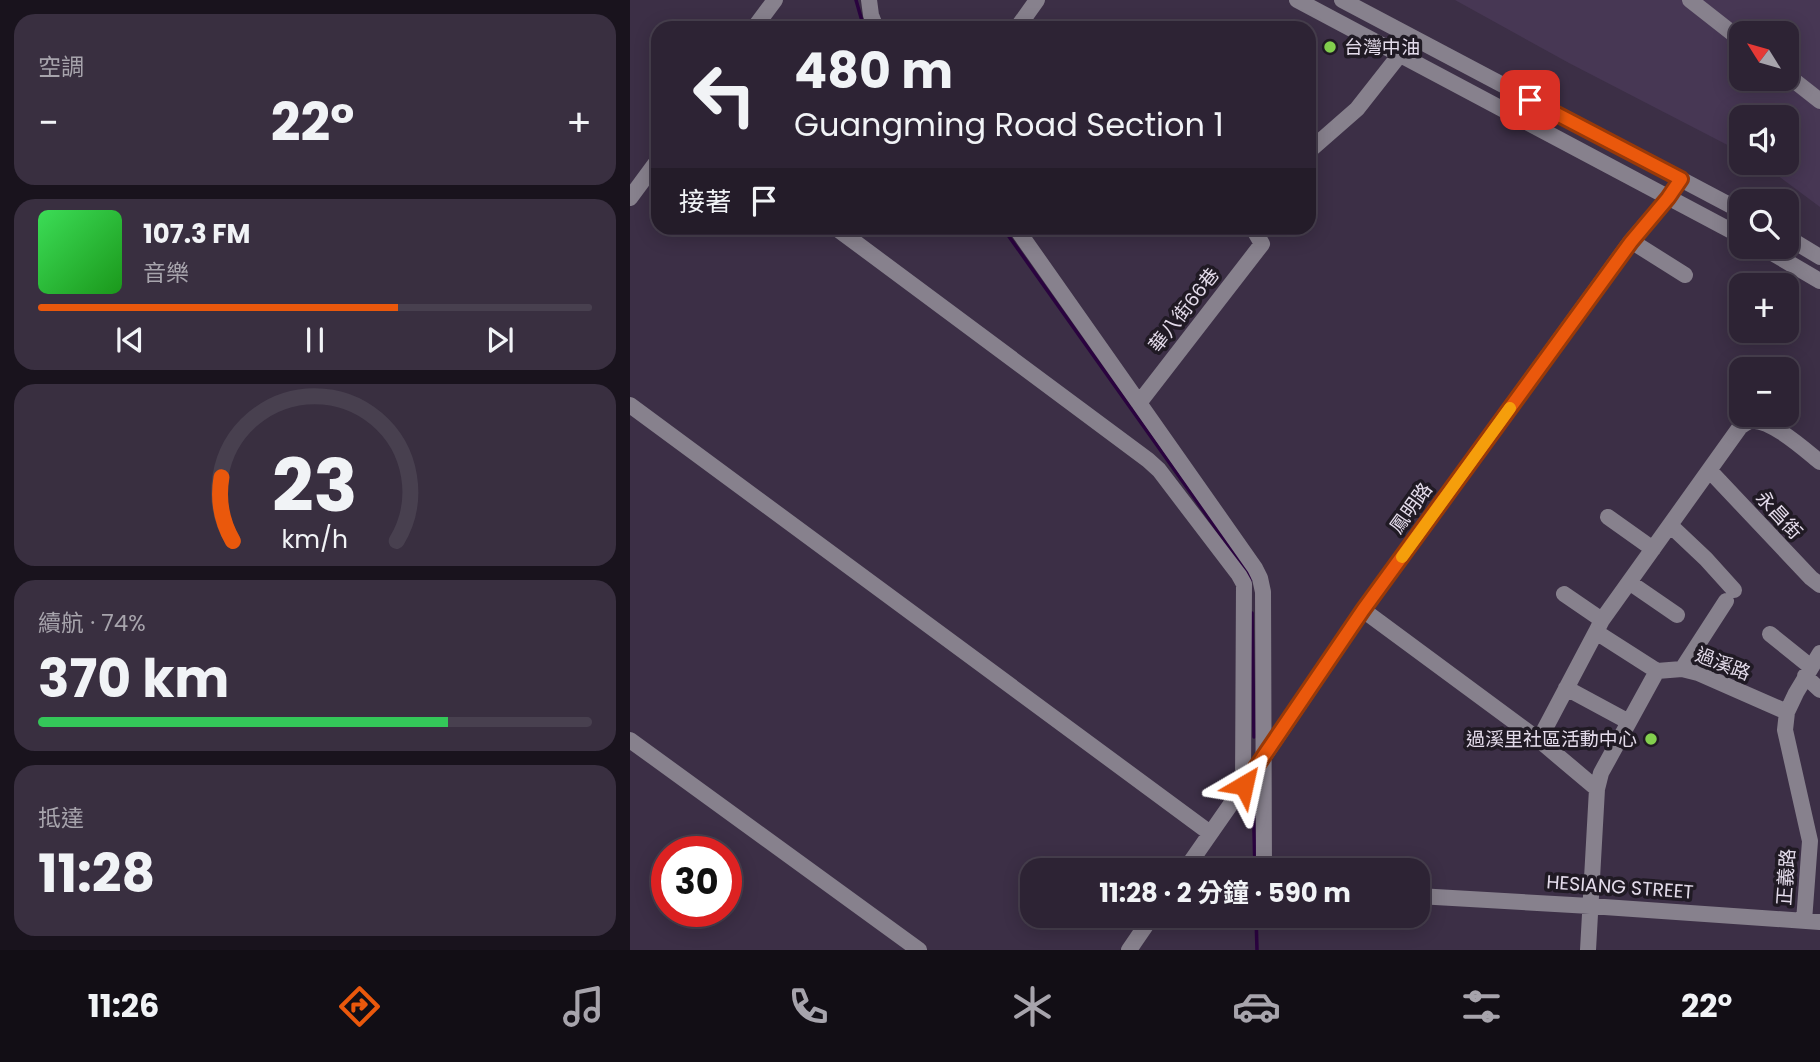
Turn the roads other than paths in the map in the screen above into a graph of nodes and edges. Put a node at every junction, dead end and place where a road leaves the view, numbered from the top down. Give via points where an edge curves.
1 (869, 0) edge
2 (1037, 0) edge
3 (1297, 0) edge
4 (1342, 0) edge
5 (1690, 0) edge
6 (765, 3) edge
7 (757, 21) edge
8 (873, 21) edge
9 (1022, 21) edge
10 (1729, 31) edge
11 (1413, 38) junction
12 (1399, 55) junction
13 (1799, 84) edge
14 (1820, 101) edge
15 (1316, 145) edge
16 (651, 170) edge
17 (1681, 179) junction
18 (630, 198) edge
19 (1668, 198) junction
20 (1729, 205) edge
21 (1729, 230) edge
22 (845, 235) edge
23 (1021, 235) edge
24 (1257, 235) edge
25 (1631, 242) junction
26 (1799, 244) edge
27 (1820, 257) edge
28 (1782, 259) edge
29 (1685, 275) dead end
30 (1820, 281) edge
31 (1139, 403) junction
32 (630, 405) edge
33 (1820, 462) edge
34 (1710, 471) junction
35 (1608, 517) dead end
36 (1670, 525) junction
37 (1653, 549) junction
38 (1629, 582) junction
39 (1820, 585) edge
40 (1564, 594) dead end
41 (1363, 610) junction
42 (1677, 615) dead end
43 (1599, 626) junction
44 (1770, 634) dead end
45 (1820, 653) edge
46 (1682, 670) junction
47 (1657, 671) junction
48 (1808, 671) junction
49 (1566, 688) junction
50 (1820, 690) edge
51 (1787, 712) junction
52 (1629, 722) junction
53 (630, 740) edge
54 (1539, 740) junction
55 (1263, 758) junction
56 (1244, 785) junction
57 (1597, 789) junction
58 (1210, 833) junction
59 (1815, 836) edge
60 (1193, 858) edge
61 (1264, 858) edge
62 (1430, 897) edge
63 (1590, 906) junction
64 (1812, 921) edge
65 (1144, 928) edge
66 (919, 950) edge
67 (1129, 950) edge
68 (1588, 950) edge

1 - 8 street
2 - 9 street
3 - 12 street
4 - 11 street
5 - 10 street
6 - 7 street
11 - 12 street
11 - 17 street
12 - 15 street via 1357,109
12 - 19 street
13 - 14 street
16 - 18 street
17 - 19 street, 鳳明路
17 - 20 street
19 - 21 street
19 - 25 street, 鳳明路
22 - 56 street via 1148,460 1239,575 1244,584
23 - 31 street
24 - 31 street, 華八街66巷 via 1262,244
25 - 29 street
25 - 41 street, 鳳明路
26 - 27 street
28 - 30 street
31 - 55 street via 1260,578
32 - 58 street
33 - 34 street via 1775,428 1749,421
34 - 36 street
34 - 39 street, 永昌街
35 - 37 street
36 - 37 street
36 - 46 street via 1706,559 1730,596
37 - 38 street
38 - 42 street
38 - 43 street
40 - 43 street
41 - 54 street
41 - 55 street, 鳳明路
43 - 47 street
43 - 49 street
44 - 48 street
45 - 48 street
46 - 47 street, 過溪路
46 - 51 street, 過溪路
47 - 52 street
48 - 50 street
48 - 51 street
49 - 52 street
49 - 54 street
51 - 59 street, 正義路 via 1786,730
52 - 57 street
53 - 66 street
54 - 57 street
55 - 56 street, 鳳明路
55 - 61 street
56 - 58 street, 鳳明路
57 - 63 street
58 - 60 street, 鳳明路
59 - 64 street, 正義路
62 - 63 street, HESIANG STREET
63 - 64 street, HESIANG STREET
63 - 68 street
65 - 67 street

